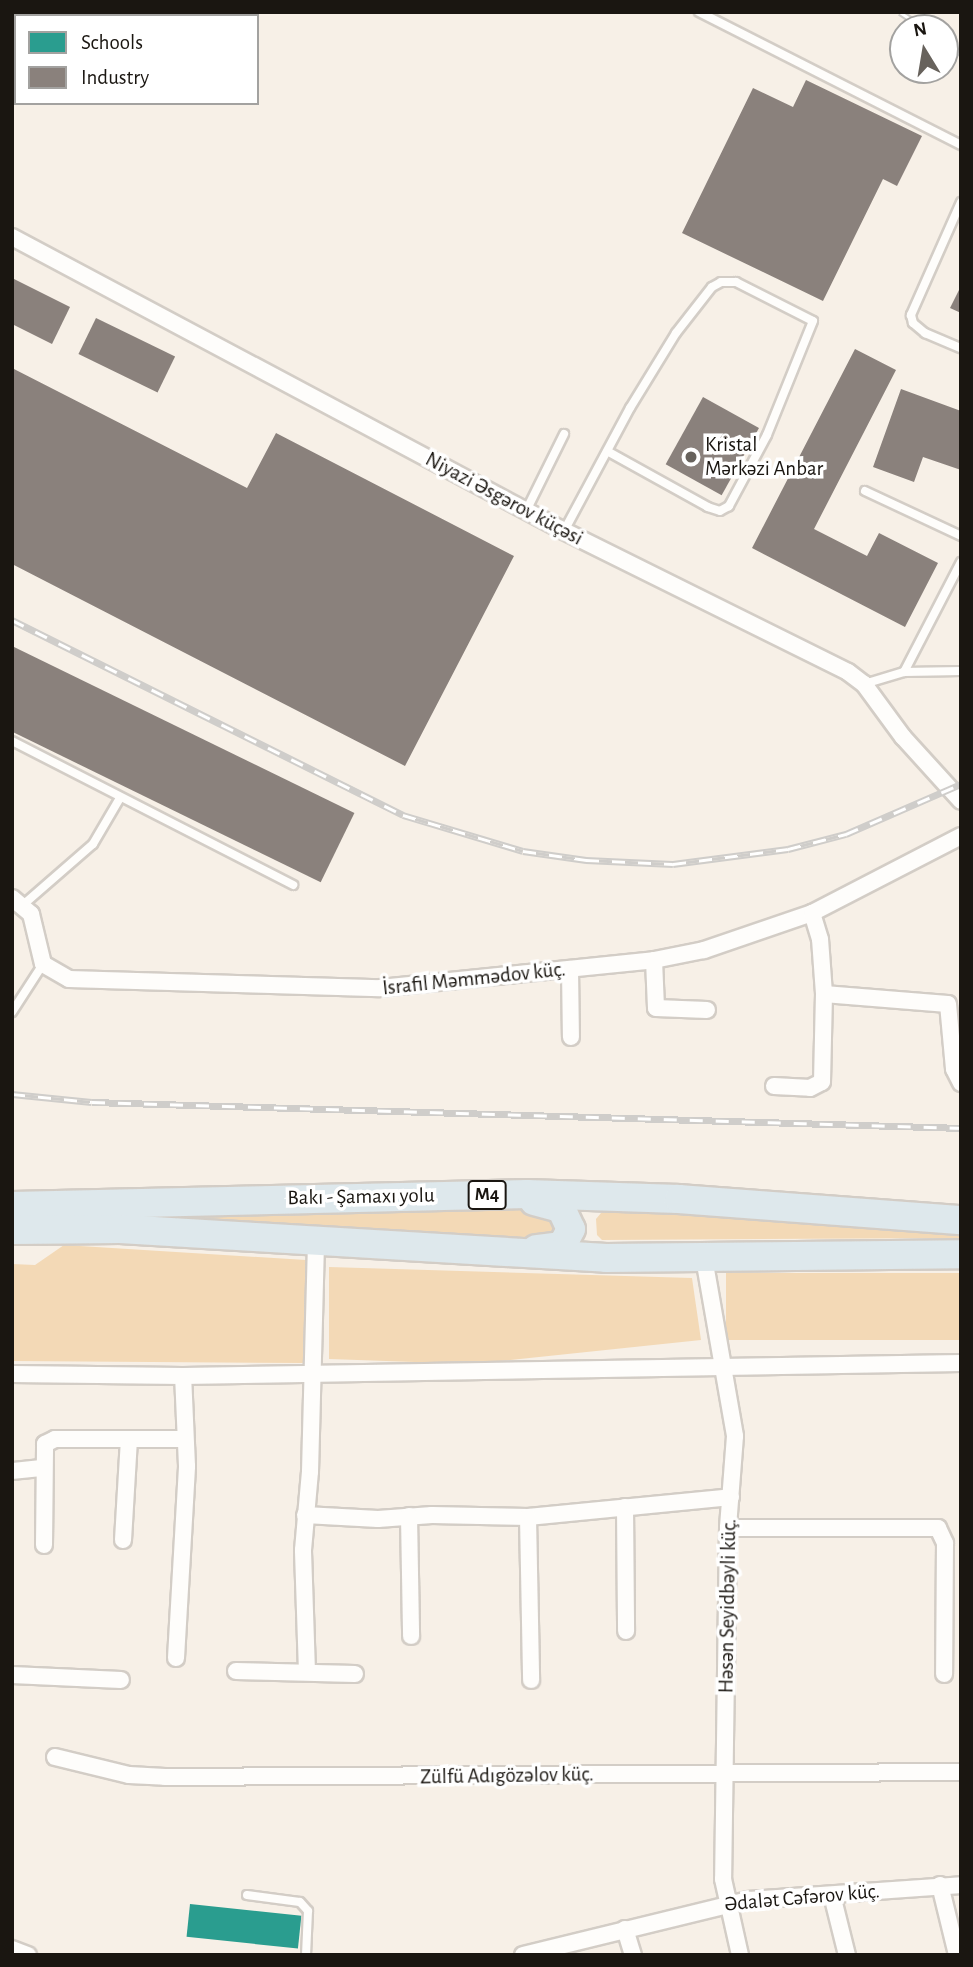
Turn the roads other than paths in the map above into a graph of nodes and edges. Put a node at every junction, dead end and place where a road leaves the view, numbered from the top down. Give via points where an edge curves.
1 (699, 12) edge
2 (961, 145) edge
3 (959, 208) edge
4 (12, 237) edge
5 (961, 348) edge
6 (564, 434) dead end
7 (607, 451) junction
8 (865, 491) dead end
9 (526, 511) junction
10 (564, 531) junction
11 (961, 536) edge
12 (961, 562) edge
13 (961, 671) edge
14 (904, 672) junction
15 (864, 684) junction
16 (12, 741) edge
17 (120, 798) junction
18 (961, 801) edge
19 (961, 836) edge
20 (293, 886) dead end
21 (18, 901) edge
22 (812, 912) junction
23 (654, 960) junction
24 (43, 964) junction
25 (570, 969) junction
26 (824, 994) junction
27 (707, 1010) dead end
28 (12, 1012) edge
29 (571, 1037) dead end
30 (961, 1083) edge
31 (774, 1086) dead end
32 (460, 1196) junction
33 (679, 1199) junction
34 (12, 1206) edge
35 (961, 1220) edge
36 (12, 1230) edge
37 (316, 1242) junction
38 (453, 1252) junction
39 (961, 1254) edge
40 (692, 1258) junction
41 (961, 1363) edge
42 (724, 1364) junction
43 (313, 1373) junction
44 (12, 1374) edge
45 (183, 1376) junction
46 (130, 1439) junction
47 (185, 1439) junction
48 (43, 1468) junction
49 (12, 1471) edge
50 (731, 1497) junction
51 (625, 1507) junction
52 (306, 1515) junction
53 (409, 1516) junction
54 (528, 1517) junction
55 (728, 1528) junction
56 (123, 1540) dead end
57 (44, 1545) dead end
58 (626, 1631) dead end
59 (411, 1636) dead end
60 (176, 1658) dead end
61 (236, 1671) dead end
62 (307, 1672) junction
63 (355, 1674) dead end
64 (944, 1674) dead end
65 (12, 1675) edge
66 (121, 1680) dead end
67 (531, 1680) dead end
68 (55, 1756) dead end
69 (961, 1772) edge
70 (724, 1773) junction
71 (940, 1885) junction
72 (961, 1885) edge
73 (247, 1895) dead end
74 (832, 1895) junction
75 (727, 1904) junction
76 (625, 1929) junction
77 (12, 1948) edge
78 (28, 1955) edge
79 (306, 1955) edge
80 (524, 1955) edge
81 (633, 1955) edge
82 (740, 1955) edge
83 (847, 1955) edge
84 (957, 1955) edge

1 - 2 lane
3 - 5 lane via 911,315 913,323 925,332
4 - 9 street, Niyazi Əsgərov küçəsi
6 - 9 lane
7 - 7 lane via 677,333 721,282 736,282 813,321 766,435 729,506 720,511 708,507
7 - 10 lane
8 - 11 lane
9 - 10 street, Niyazi Əsgərov küçəsi
10 - 15 street, Niyazi Əsgərov küçəsi
12 - 14 lane
13 - 14 lane
14 - 15 lane
15 - 18 street, Niyazi Əsgərov küçəsi via 903,737
16 - 17 lane
17 - 20 lane
17 - 21 lane via 93,844
19 - 22 street, İsrafil Məmmədov küç.
21 - 24 street via 31,914
22 - 23 street, İsrafil Məmmədov küç. via 747,937
22 - 26 street via 820,939
23 - 25 street, İsrafil Məmmədov küç.
23 - 27 street via 656,1008
24 - 25 street, İsrafil Məmmədov küç. via 84,982 358,989
24 - 28 lane
25 - 29 street
26 - 30 street via 948,1004 954,1069
26 - 31 street via 822,1082 810,1088
32 - 33 highway, Bakı - Şamaxı yolu / M4
32 - 34 highway, Bakı - Şamaxı yolu / M4
32 - 38 highway via 554,1204 567,1213 571,1229 562,1245 554,1249
33 - 35 highway, Bakı - Şamaxı yolu / M4
33 - 40 highway via 600,1205 591,1209 585,1228 591,1243 598,1246
36 - 37 highway, Bakı - Şamaxı yolu via 120,1230
37 - 38 highway, Bakı - Şamaxı yolu
37 - 43 street
38 - 40 highway, Bakı - Şamaxı yolu
39 - 40 highway, Bakı - Şamaxı yolu
40 - 42 street, Həsən Seyidbəyli küç.
41 - 42 street
42 - 43 street
42 - 50 street, Həsən Seyidbəyli küç. via 735,1436
43 - 45 street
43 - 52 street
44 - 45 street
45 - 47 street
46 - 47 street
46 - 48 street via 54,1439 45,1444
46 - 56 street
47 - 60 street
48 - 49 street
48 - 57 street
50 - 51 street
50 - 55 street, Həsən Seyidbəyli küç.
51 - 54 street
51 - 58 street
52 - 53 street
52 - 62 street
53 - 54 street
53 - 59 street
54 - 67 street
55 - 64 street via 938,1528 945,1542
55 - 70 street, Həsən Seyidbəyli küç.
61 - 62 street
62 - 63 street
65 - 66 street
68 - 70 street, Zülfü Adıgözəlov küç. via 129,1775 165,1777
69 - 70 street, Zülfü Adıgözəlov küç.
70 - 75 street, Həsən Seyidbəyli küç.
71 - 72 street, Ədalət Cəfərov küç.
71 - 74 street, Ədalət Cəfərov küç.
71 - 84 street
73 - 79 lane via 300,1902 308,1911
74 - 75 street, Ədalət Cəfərov küç.
74 - 83 street
75 - 76 street, Ədalət Cəfərov küç.
75 - 82 street, Həsən Seyidbəyli küç.
76 - 80 street, Ədalət Cəfərov küç.
76 - 81 street
77 - 78 street

